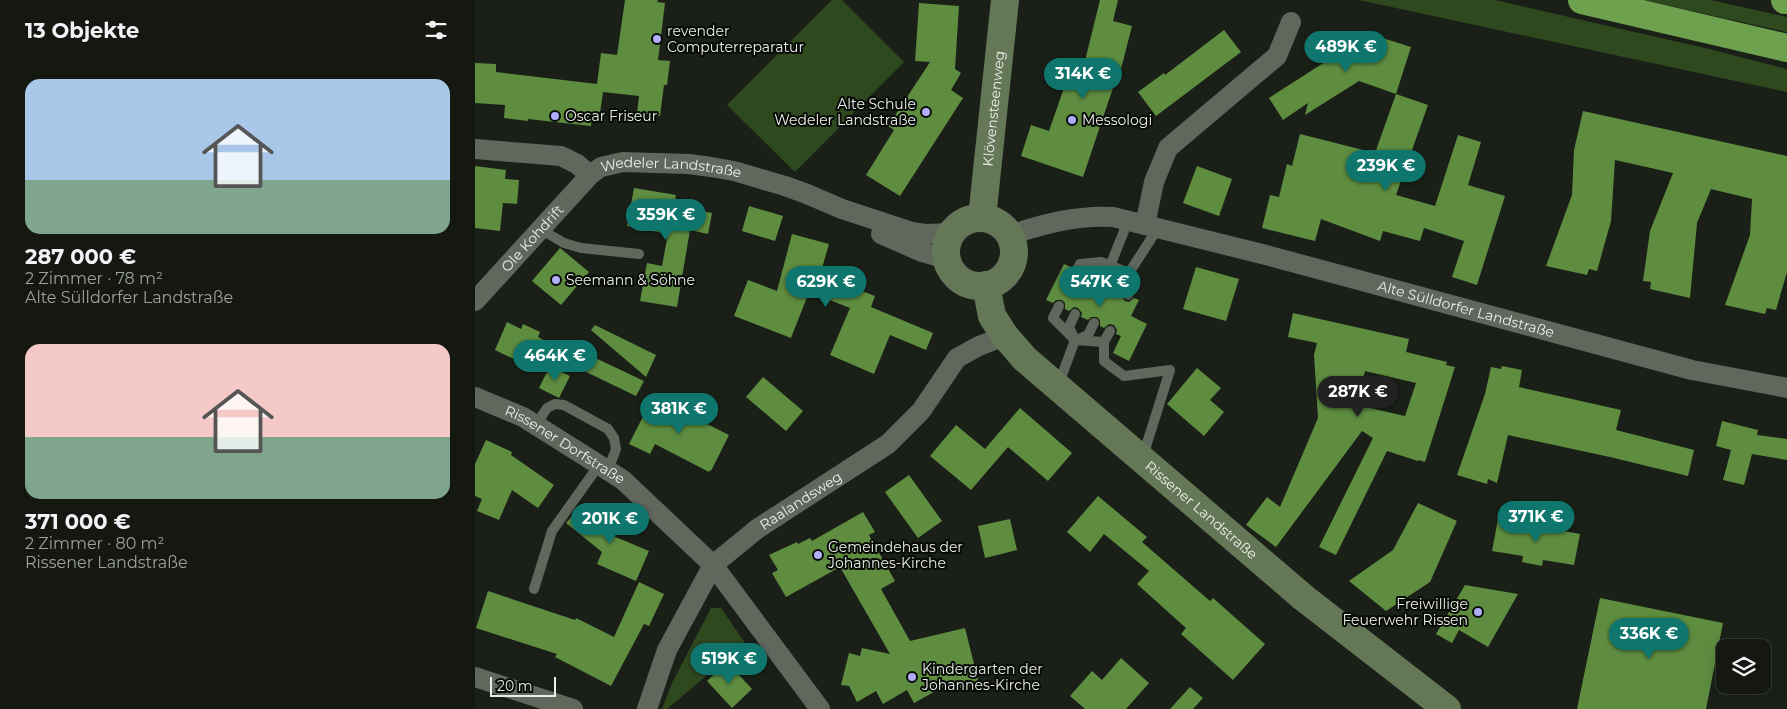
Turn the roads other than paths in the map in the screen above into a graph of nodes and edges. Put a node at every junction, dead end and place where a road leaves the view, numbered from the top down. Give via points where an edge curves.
1 (1005, 0) edge
2 (1582, 0) edge
3 (1291, 22) dead end
4 (1787, 48) edge
5 (475, 149) edge
6 (590, 176) junction
7 (983, 218) junction
8 (1144, 225) junction
9 (540, 229) junction
10 (1010, 235) junction
11 (949, 246) junction
12 (639, 254) dead end
13 (1106, 264) junction
14 (1077, 270) dead end
15 (1129, 272) junction
16 (1093, 278) dead end
17 (986, 285) junction
18 (1112, 287) dead end
19 (1128, 295) dead end
20 (475, 301) edge
21 (1059, 306) dead end
22 (1075, 314) dead end
23 (1094, 323) dead end
24 (1110, 331) dead end
25 (1005, 336) junction
26 (1075, 340) junction
27 (1104, 342) junction
28 (1058, 387) junction
29 (1787, 388) edge
30 (475, 397) edge
31 (536, 425) junction
32 (1142, 460) junction
33 (604, 468) junction
34 (713, 565) junction
35 (534, 589) dead end
36 (475, 677) edge
37 (573, 709) edge
38 (647, 709) edge
39 (821, 709) edge
40 (1447, 709) edge

1 - 7 street, Klövensteenweg
2 - 4 highway
3 - 8 street via 1277,56 1168,148 1154,182
5 - 6 street, Wedeler Landstraße via 561,156
6 - 9 street, Ole Kohdrift
6 - 11 street, Wedeler Landstraße via 601,167 623,162 658,162 734,171 925,234
7 - 10 street via 998,223
7 - 11 street via 960,224
8 - 10 street, Alte Sülldorfer Landstraße via 1098,216 1074,218
8 - 13 lane
8 - 15 lane
8 - 29 street, Alte Sülldorfer Landstraße via 1691,370
9 - 12 lane via 564,243 581,248
9 - 20 street, Ole Kohdrift
10 - 17 street via 1013,260 1007,272
11 - 17 street via 950,268 961,280
13 - 14 lane via 1080,264
13 - 15 lane
13 - 16 lane
15 - 18 lane via 1115,281
15 - 19 lane via 1131,288
17 - 25 street, Rissener Landstraße via 992,316
21 - 26 lane via 1053,318
22 - 26 lane via 1069,326
23 - 26 lane via 1088,335
24 - 27 lane
25 - 28 street, Rissener Landstraße via 1025,359
25 - 34 street, Raalandsweg via 957,358 921,411 887,444 757,529
26 - 27 lane
26 - 28 lane
27 - 32 lane via 1104,362 1124,376 1170,370
28 - 32 street, Rissener Landstraße
30 - 31 street, Rissener Dorfstraße
31 - 33 street, Rissener Dorfstraße
31 - 33 lane via 547,408 555,404 564,405 607,429 616,448
32 - 40 street, Rissener Landstraße via 1304,598
33 - 34 street, Rissener Dorfstraße via 623,480
33 - 35 lane via 552,530
34 - 38 street, Raalandsweg via 667,650
34 - 39 street, Rissener Dorfstraße
36 - 37 street

